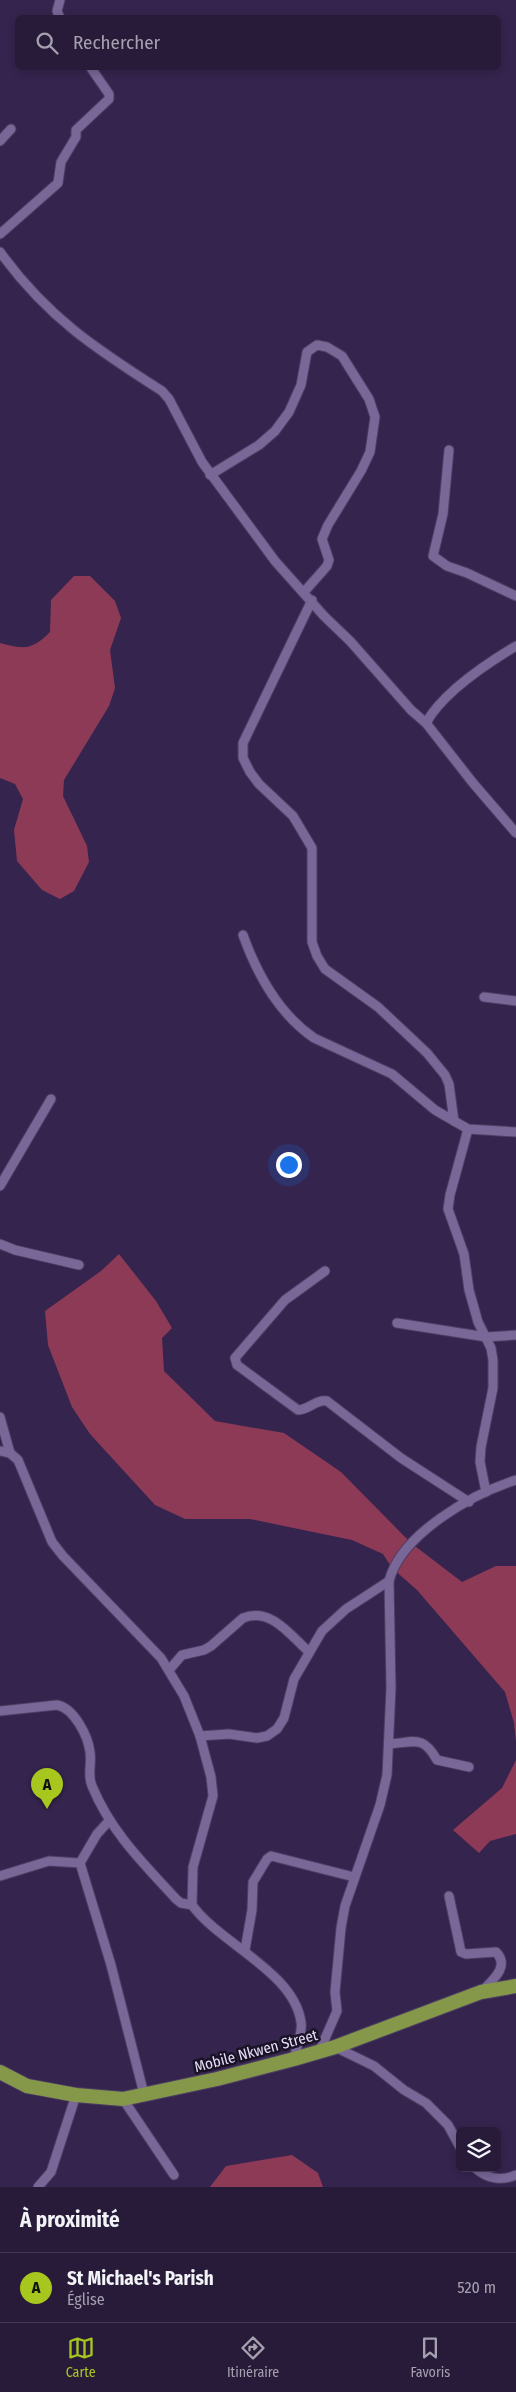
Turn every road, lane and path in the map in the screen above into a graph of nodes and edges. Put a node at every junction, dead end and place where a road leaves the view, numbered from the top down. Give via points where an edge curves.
1 (60, 0) edge
2 (59, 15) edge
3 (92, 70) edge
4 (11, 129) dead end
5 (0, 141) edge
6 (0, 234) edge
7 (0, 252) edge
8 (449, 450) dead end
9 (210, 474) junction
10 (304, 592) junction
11 (516, 596) edge
12 (312, 600) junction
13 (516, 646) edge
14 (426, 723) junction
15 (516, 833) edge
16 (243, 935) dead end
17 (484, 997) dead end
18 (516, 1001) edge
19 (51, 1099) dead end
20 (454, 1122) junction
21 (468, 1129) junction
22 (516, 1132) edge
23 (0, 1186) edge
24 (0, 1244) edge
25 (79, 1265) dead end
26 (324, 1271) dead end
27 (397, 1323) dead end
28 (516, 1335) edge
29 (486, 1337) junction
30 (0, 1417) edge
31 (0, 1451) edge
32 (10, 1453) junction
33 (516, 1480) edge
34 (486, 1492) junction
35 (469, 1502) junction
36 (389, 1580) junction
37 (309, 1652) junction
38 (169, 1670) junction
39 (0, 1711) edge
40 (200, 1736) junction
41 (390, 1744) junction
42 (469, 1767) dead end
43 (108, 1822) junction
44 (80, 1863) junction
45 (0, 1876) edge
46 (354, 1877) junction
47 (449, 1896) dead end
48 (192, 1905) junction
49 (245, 1950) junction
50 (516, 1986) edge
51 (481, 1992) junction
52 (335, 2047) junction
53 (320, 2050) junction
54 (294, 2059) junction
55 (0, 2072) edge
56 (144, 2094) junction
57 (76, 2095) junction
58 (122, 2099) junction
59 (456, 2140) edge
60 (482, 2172) edge
61 (174, 2175) dead end
62 (516, 2175) edge
63 (38, 2187) edge

1 - 2 street
3 - 6 street via 109,99 76,130 76,137 61,162 58,183
4 - 5 street
7 - 9 street via 19,278 77,334 162,391
8 - 11 street via 443,514 433,556 447,566
9 - 10 street via 263,545
9 - 10 street via 259,445 275,431 297,394 307,352 311,348 317,345 327,347 342,356 369,399 375,417 371,445 361,471 322,539 329,560 327,566
10 - 12 street
12 - 14 street
12 - 20 street via 270,691 251,723 243,744 243,758 259,784 292,816 312,848 312,942 317,956 325,969 378,1007 427,1053 449,1084
13 - 14 street via 446,698
14 - 15 street
16 - 20 street via 250,956 276,1000 303,1030 392,1074
17 - 18 street
19 - 23 street
20 - 21 street
21 - 22 street
21 - 29 street via 448,1209 464,1254 478,1322
24 - 25 street
26 - 35 street via 284,1300 235,1358 237,1365 298,1410 327,1401 401,1458
27 - 29 street
28 - 29 street
29 - 34 street via 494,1372 480,1462
30 - 32 street
31 - 32 street
32 - 38 street via 18,1460 52,1542 140,1634
33 - 34 street
34 - 35 street
35 - 36 street via 411,1542 400,1554
36 - 37 street via 333,1619
36 - 41 street
37 - 38 street via 274,1620 251,1615 204,1650 182,1654
37 - 40 street via 294,1679 284,1718 277,1729 257,1738 230,1734
38 - 40 street via 184,1696
39 - 43 street via 57,1705 71,1711 88,1746 91,1786
40 - 48 street via 211,1777 212,1796 193,1867
41 - 42 street via 420,1741 437,1760
41 - 46 street via 384,1790
43 - 44 street via 96,1834
43 - 48 street via 176,1899
44 - 45 street via 49,1861
44 - 56 street via 111,1965
46 - 49 street via 271,1856 253,1882
46 - 53 street via 341,1928 335,1992 337,2011
47 - 51 street via 460,1952 496,1952 502,1963 495,1978
48 - 49 street via 206,1921
49 - 54 street via 290,1994 298,2008 302,2023
50 - 51 highway, Mobile Nkwen Street
51 - 52 highway, Mobile Nkwen Street
52 - 53 highway, Mobile Nkwen Street
52 - 59 street via 374,2066 426,2103 448,2125
53 - 54 highway, Mobile Nkwen Street
54 - 56 highway, Mobile Nkwen Street
55 - 57 highway, Mobile Nkwen Street via 27,2086
56 - 58 highway, Mobile Nkwen Street
57 - 58 highway, Mobile Nkwen Street
57 - 63 street via 50,2172
58 - 61 street
60 - 62 street via 494,2179

